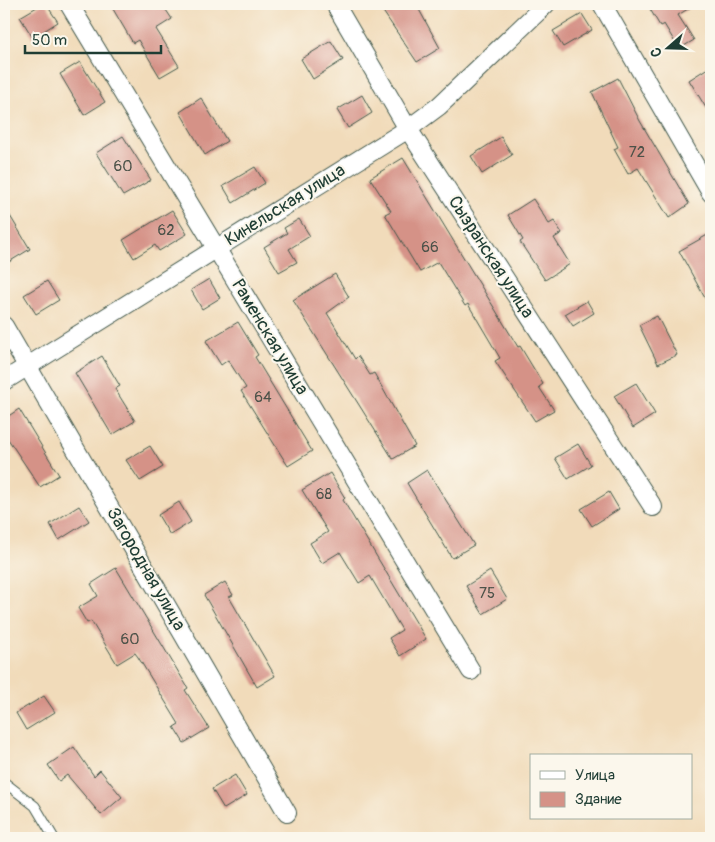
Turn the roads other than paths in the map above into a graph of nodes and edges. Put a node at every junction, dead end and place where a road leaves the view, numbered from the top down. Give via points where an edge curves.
1 (69, 4) edge
2 (335, 4) edge
3 (546, 4) edge
4 (602, 4) edge
5 (408, 129) junction
6 (711, 193) edge
7 (216, 248) junction
8 (4, 326) edge
9 (28, 366) junction
10 (4, 382) edge
11 (653, 507) dead end
12 (471, 672) dead end
13 (4, 782) edge
14 (287, 813) dead end
15 (54, 838) edge

1 - 7 street, Раменская улица
2 - 5 street, Сызранская улица
3 - 5 street, Кинельская улица via 438,106
4 - 6 street
5 - 7 street, Кинельская улица
5 - 11 street, Сызранская улица
7 - 9 street, Кинельская улица
7 - 12 street, Раменская улица
8 - 9 street, Загородная улица
9 - 10 street, Кинельская улица
9 - 14 street, Загородная улица
13 - 15 lane via 35,806

